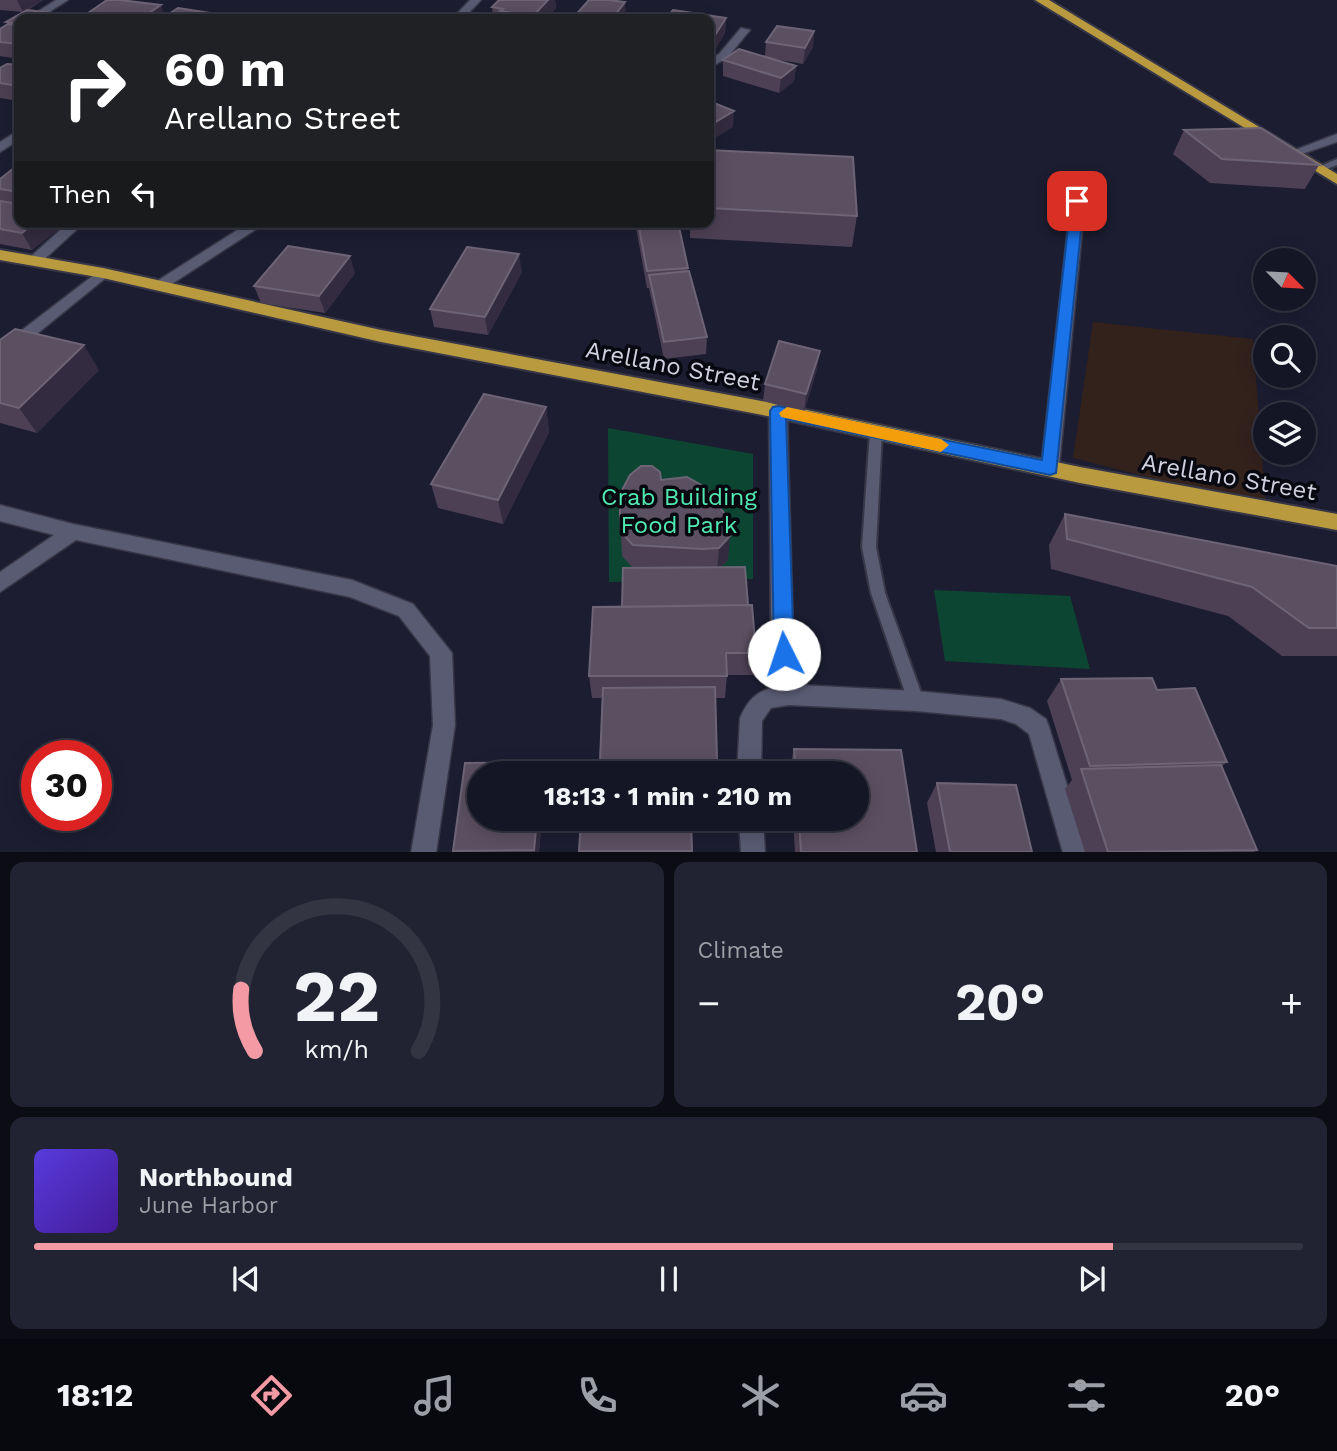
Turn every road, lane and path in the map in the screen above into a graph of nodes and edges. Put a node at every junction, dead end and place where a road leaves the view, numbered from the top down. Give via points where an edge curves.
1 (63, 0) edge
2 (475, 0) edge
3 (1041, 0) edge
4 (39, 14) edge
5 (462, 14) edge
6 (745, 30) dead end
7 (714, 62) edge
8 (1337, 138) edge
9 (1293, 153) junction
10 (1337, 162) edge
11 (1319, 169) junction
12 (1337, 180) edge
13 (1077, 201) dead end
14 (71, 228) edge
15 (251, 228) edge
16 (0, 256) edge
17 (33, 262) junction
18 (103, 273) junction
19 (159, 286) junction
20 (0, 355) edge
21 (778, 411) junction
22 (876, 432) junction
23 (1050, 468) junction
24 (0, 513) edge
25 (1337, 522) edge
26 (74, 532) junction
27 (0, 583) edge
28 (789, 695) junction
29 (916, 701) junction
30 (749, 761) edge
31 (752, 831) edge
32 (423, 852) edge
33 (753, 852) edge
34 (1076, 852) edge

1 - 4 street
2 - 5 street
3 - 9 highway
6 - 7 street
8 - 9 street
9 - 11 highway
10 - 11 lane
11 - 12 highway
13 - 23 street
14 - 17 street
15 - 19 street
16 - 17 highway, Arellano Street
17 - 18 highway, Arellano Street
18 - 19 highway, Arellano Street
18 - 20 street
19 - 21 highway, Arellano Street via 381,336
21 - 22 highway, Arellano Street
21 - 28 street via 782,634
22 - 23 highway, Arellano Street
22 - 29 lane via 869,547 878,593
23 - 25 highway, Arellano Street
24 - 26 street
26 - 27 street
26 - 32 street via 352,589 406,610 441,653 444,725
28 - 29 street
28 - 30 street via 765,699 751,718
29 - 34 street via 1002,709 1022,715 1038,727
31 - 33 street

